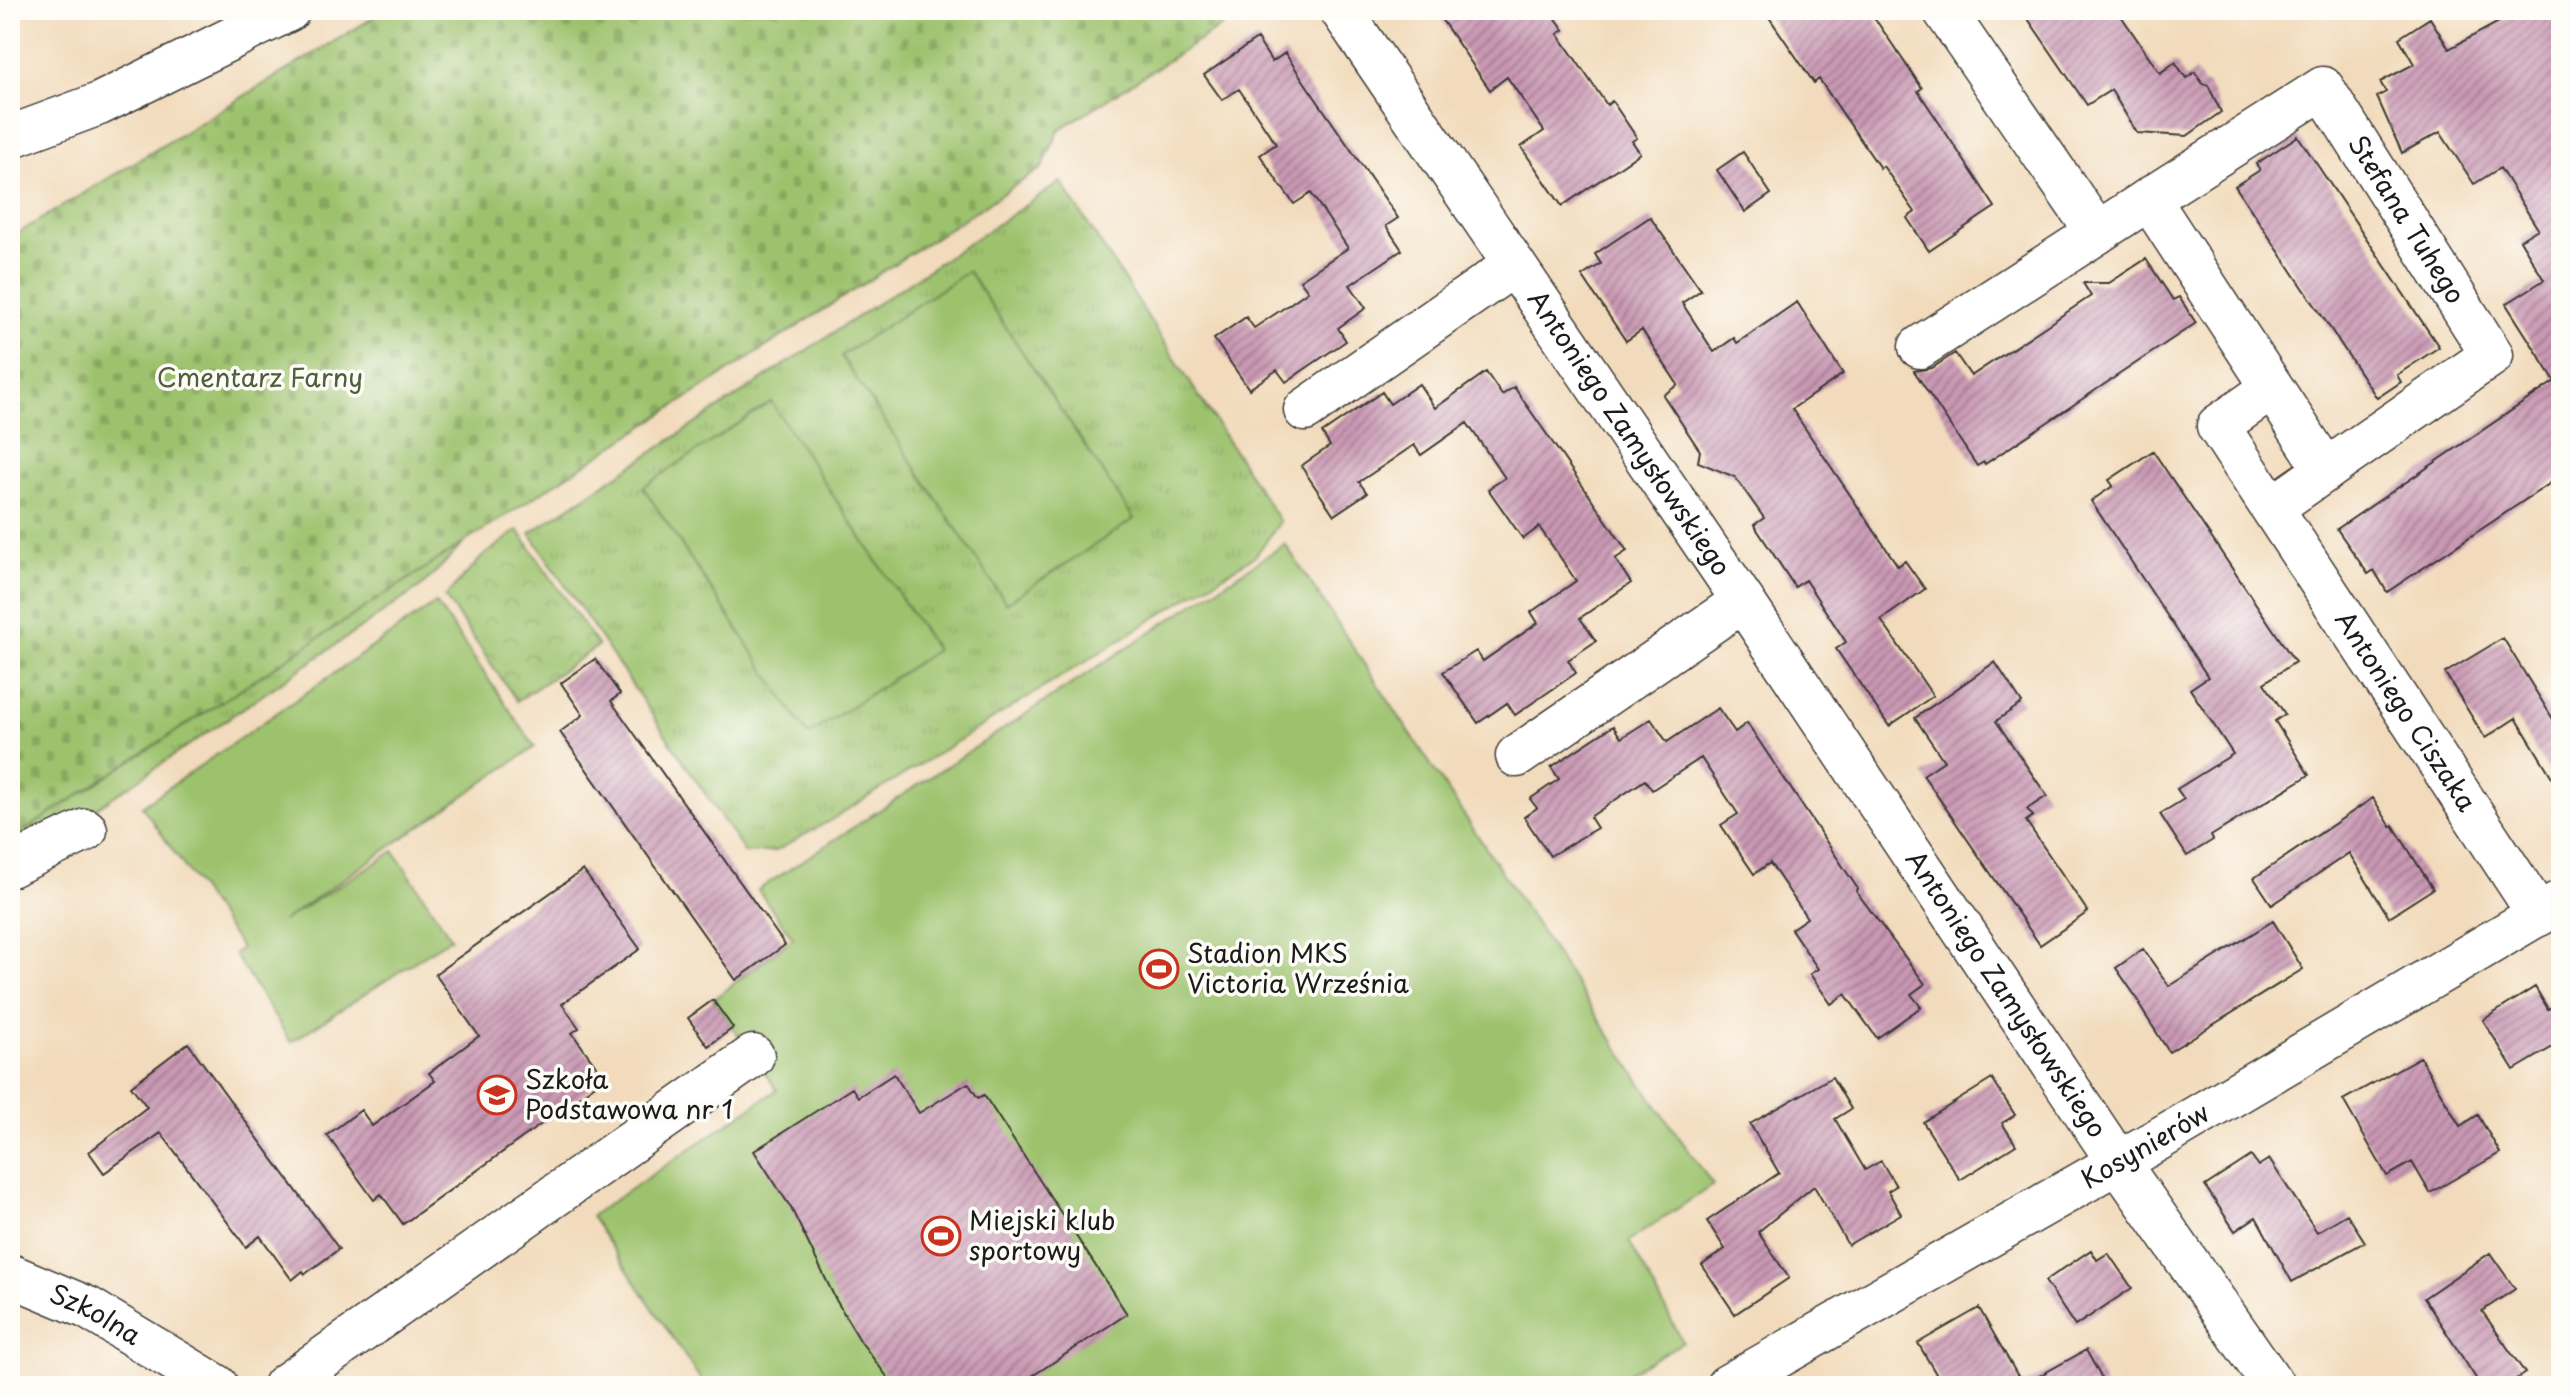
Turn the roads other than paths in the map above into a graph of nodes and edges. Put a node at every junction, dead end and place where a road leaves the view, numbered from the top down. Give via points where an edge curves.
1 (289, 10) edge
2 (1341, 10) edge
3 (1944, 10) edge
4 (10, 137) edge
5 (2149, 199) junction
6 (2097, 233) junction
7 (1514, 265) junction
8 (1920, 347) dead end
9 (2271, 389) junction
10 (1305, 410) dead end
11 (2326, 470) junction
12 (2273, 507) junction
13 (1743, 601) junction
14 (1517, 756) dead end
15 (86, 830) dead end
16 (10, 866) edge
17 (2550, 908) edge
18 (753, 1056) dead end
19 (2118, 1162) junction
20 (10, 1275) edge
21 (217, 1386) edge
22 (284, 1386) edge
23 (1727, 1386) edge
24 (2274, 1386) edge

1 - 4 street via 99,104
2 - 7 street, Antoniego Zamysłowskiego
3 - 6 street
5 - 6 street
5 - 9 street
5 - 11 street, Stefana Tuhego via 2323,88 2492,355
6 - 8 street
7 - 10 street, Antoniego Zamysłowskiego
7 - 13 street, Antoniego Zamysłowskiego
9 - 11 street
9 - 12 street, Antoniego Ciszaka via 2218,426
11 - 12 street
12 - 17 street, Antoniego Ciszaka
13 - 14 street, Antoniego Zamysłowskiego
13 - 19 street, Antoniego Zamysłowskiego
15 - 16 street
17 - 19 street, Kosynierów
18 - 22 street
19 - 23 street, Kosynierów
19 - 24 street, Antoniego Zamysłowskiego
20 - 21 street, Szkolna via 88,1308

